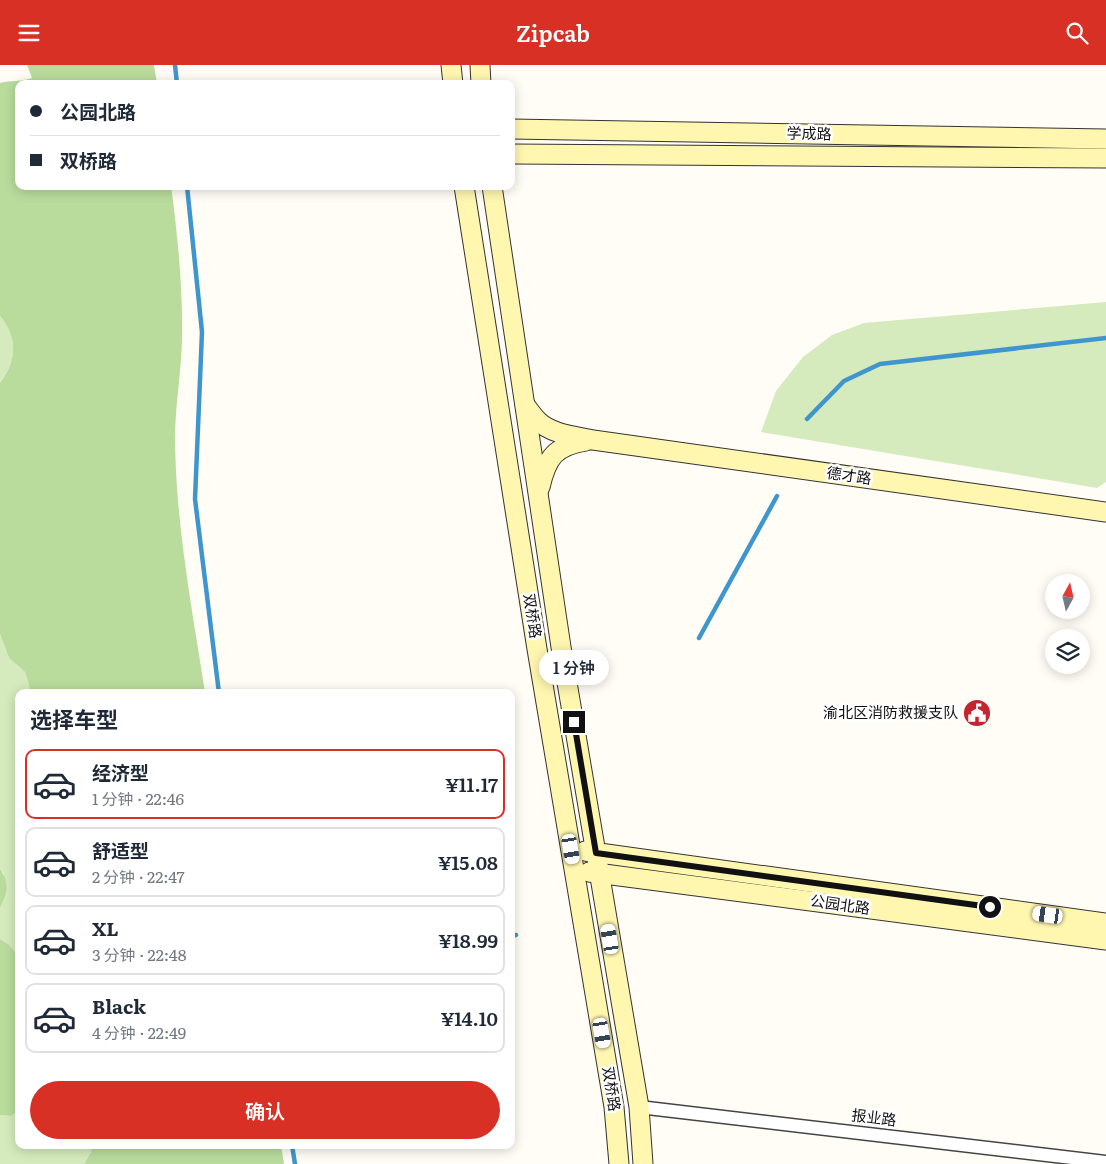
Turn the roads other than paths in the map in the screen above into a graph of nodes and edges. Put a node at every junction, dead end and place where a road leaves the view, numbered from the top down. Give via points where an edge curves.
1 (451, 65) edge
2 (480, 65) edge
3 (453, 80) edge
4 (481, 80) edge
5 (515, 129) edge
6 (1106, 139) edge
7 (515, 154) edge
8 (1106, 158) edge
9 (465, 190) edge
10 (493, 190) edge
11 (526, 405) junction
12 (593, 440) junction
13 (538, 492) junction
14 (1106, 512) edge
15 (571, 849) junction
16 (596, 853) junction
17 (574, 870) junction
18 (599, 873) junction
19 (1106, 923) edge
20 (1106, 940) edge
21 (639, 1107) junction
22 (1106, 1161) edge
23 (619, 1164) edge
24 (642, 1164) edge

1 - 3 main road
2 - 4 main road
5 - 6 main road, 学成路
7 - 8 main road, 学成路
9 - 15 main road, 双桥路
10 - 11 main road, 双桥路
11 - 12 main road, 德才路 via 546,428
11 - 13 main road, 双桥路
12 - 13 main road, 德才路 via 572,443 554,454 543,471
12 - 14 main road, 德才路
13 - 16 main road, 双桥路
15 - 16 main road, 公园北路
15 - 17 main road, 双桥路
16 - 18 main road, 双桥路
16 - 19 main road, 公园北路
17 - 18 main road, 公园北路
17 - 23 main road, 双桥路 via 614,1107
18 - 20 main road, 公园北路
18 - 21 main road, 双桥路
21 - 22 street, 报业路
21 - 24 main road, 双桥路

